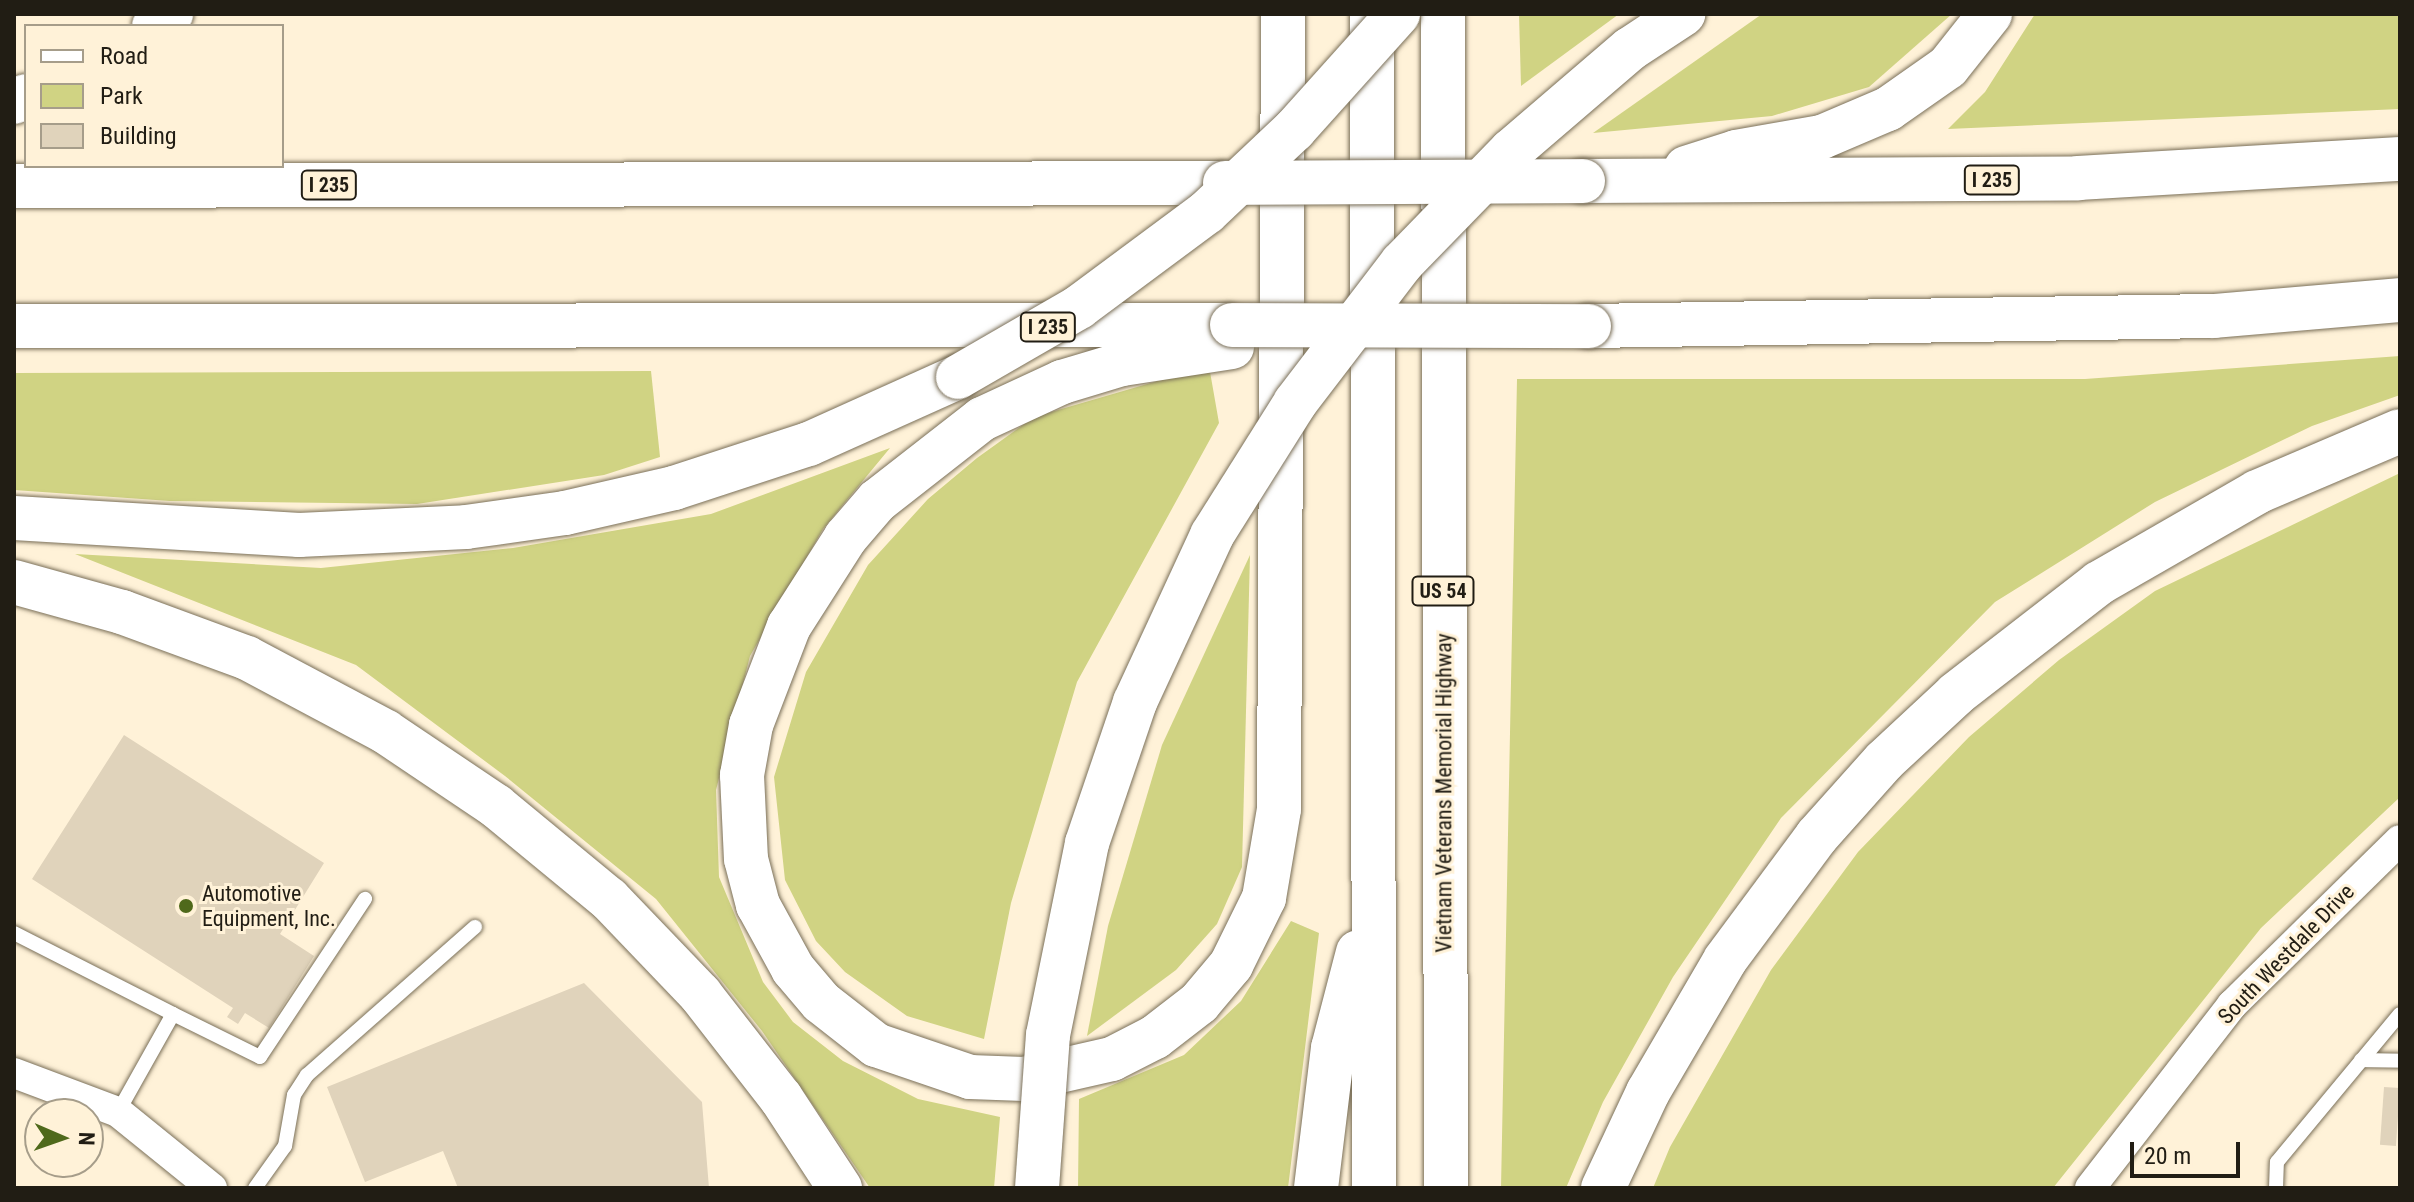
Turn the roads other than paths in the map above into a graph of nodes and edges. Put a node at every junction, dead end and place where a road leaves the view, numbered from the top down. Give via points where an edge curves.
1 (1283, 14) edge
2 (1372, 14) edge
3 (1398, 14) edge
4 (1443, 14) edge
5 (1468, 14) edge
6 (1683, 14) edge
7 (1990, 14) edge
8 (1442, 78) junction
9 (2400, 159) edge
10 (1646, 182) junction
11 (14, 186) edge
12 (2400, 300) edge
13 (14, 326) edge
14 (1232, 336) junction
15 (2400, 431) edge
16 (14, 518) edge
17 (14, 582) edge
18 (2400, 840) edge
19 (1374, 892) junction
20 (365, 899) dead end
21 (475, 927) dead end
22 (14, 933) edge
23 (173, 1014) junction
24 (2400, 1014) edge
25 (2361, 1060) junction
26 (2400, 1061) edge
27 (14, 1073) edge
28 (118, 1112) junction
29 (209, 1184) edge
30 (255, 1188) edge
31 (840, 1188) edge
32 (1037, 1188) edge
33 (1316, 1188) edge
34 (1374, 1188) edge
35 (1446, 1188) edge
36 (1603, 1188) edge
37 (2090, 1188) edge
38 (2276, 1188) edge

1 - 14 highway via 1279,809 1264,898 1231,965 1199,1003 1155,1037 1112,1059 1024,1079 970,1077 876,1045 821,1002 793,969 758,905 746,859 746,750 764,681 789,626 846,537 877,501 982,419 1062,382
2 - 19 highway
3 - 16 highway, bridge via 1256,168 1155,253 971,370 809,444 631,499 466,527 299,535
4 - 8 highway, Vietnam Veterans Memorial Highway / US 54
5 - 8 highway
6 - 32 highway, bridge via 1630,49 1511,151 1402,263 1295,403 1212,535 1135,702 1087,843 1048,1035
7 - 10 highway via 1948,67 1888,109 1822,137 1736,152
8 - 35 highway, Vietnam Veterans Memorial Highway / US 54
9 - 10 highway, I 235 via 2078,178
10 - 11 highway, I 235, bridge
12 - 14 highway, I 235, bridge via 2214,316 1298,325
13 - 14 highway, I 235 via 863,328
15 - 36 highway via 2257,492 2099,583 1979,674 1884,761 1817,836 1725,960 1648,1092
17 - 31 highway via 122,612 247,658 386,732 496,806 609,899 700,994 781,1098
18 - 37 street, South Westdale Drive via 2232,1005
19 - 33 highway via 1333,1048
19 - 34 highway
20 - 23 lane via 260,1057
21 - 30 lane via 307,1075 294,1095 285,1146
22 - 23 lane
23 - 28 lane
24 - 25 lane
25 - 26 lane
25 - 38 lane via 2277,1162
27 - 28 street
28 - 29 street

